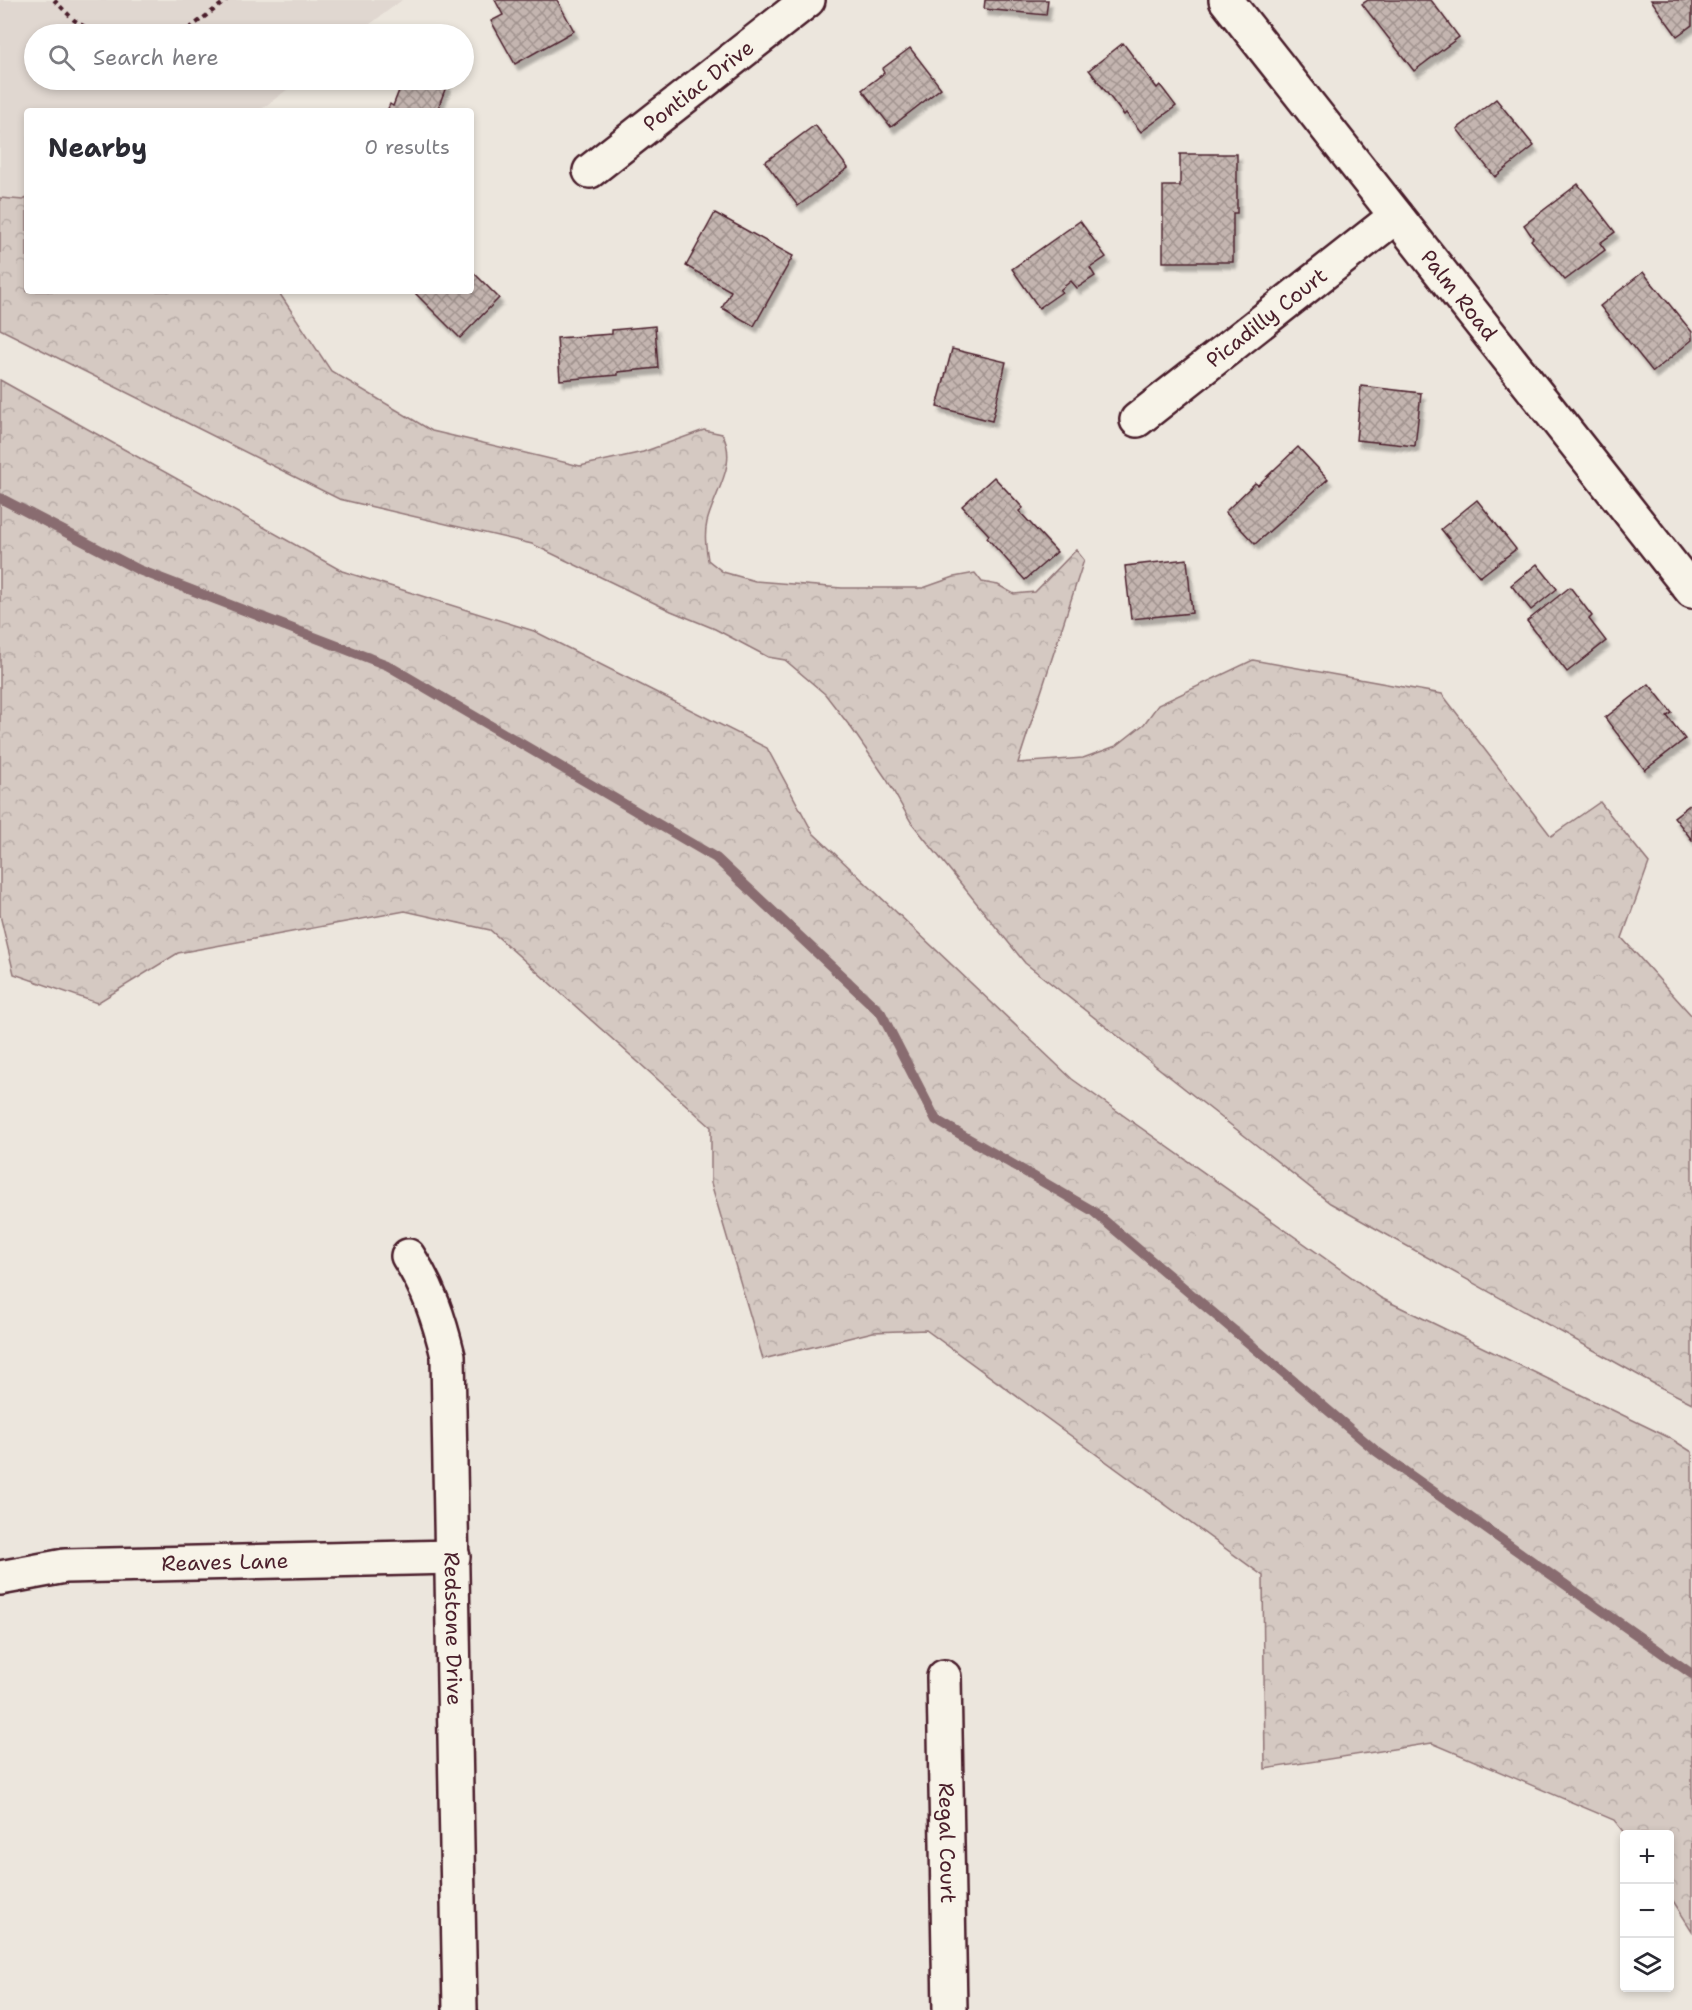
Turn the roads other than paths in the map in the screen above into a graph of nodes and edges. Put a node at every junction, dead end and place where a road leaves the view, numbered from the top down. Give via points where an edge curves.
1 (808, 0) edge
2 (1226, 0) edge
3 (590, 171) dead end
4 (1396, 216) junction
5 (1137, 420) dead end
6 (1692, 591) edge
7 (408, 1256) dead end
8 (453, 1557) junction
9 (0, 1578) edge
10 (944, 1677) dead end
11 (460, 2010) edge
12 (950, 2010) edge

1 - 3 street, Pontiac Drive
2 - 4 street, Palm Road
4 - 5 street, Picadilly Court
4 - 6 street, Palm Road
7 - 8 street, Redstone Drive via 437,1312 448,1356
8 - 9 street, Reaves Lane via 65,1566
8 - 11 street, Redstone Drive
10 - 12 street, Regal Court

